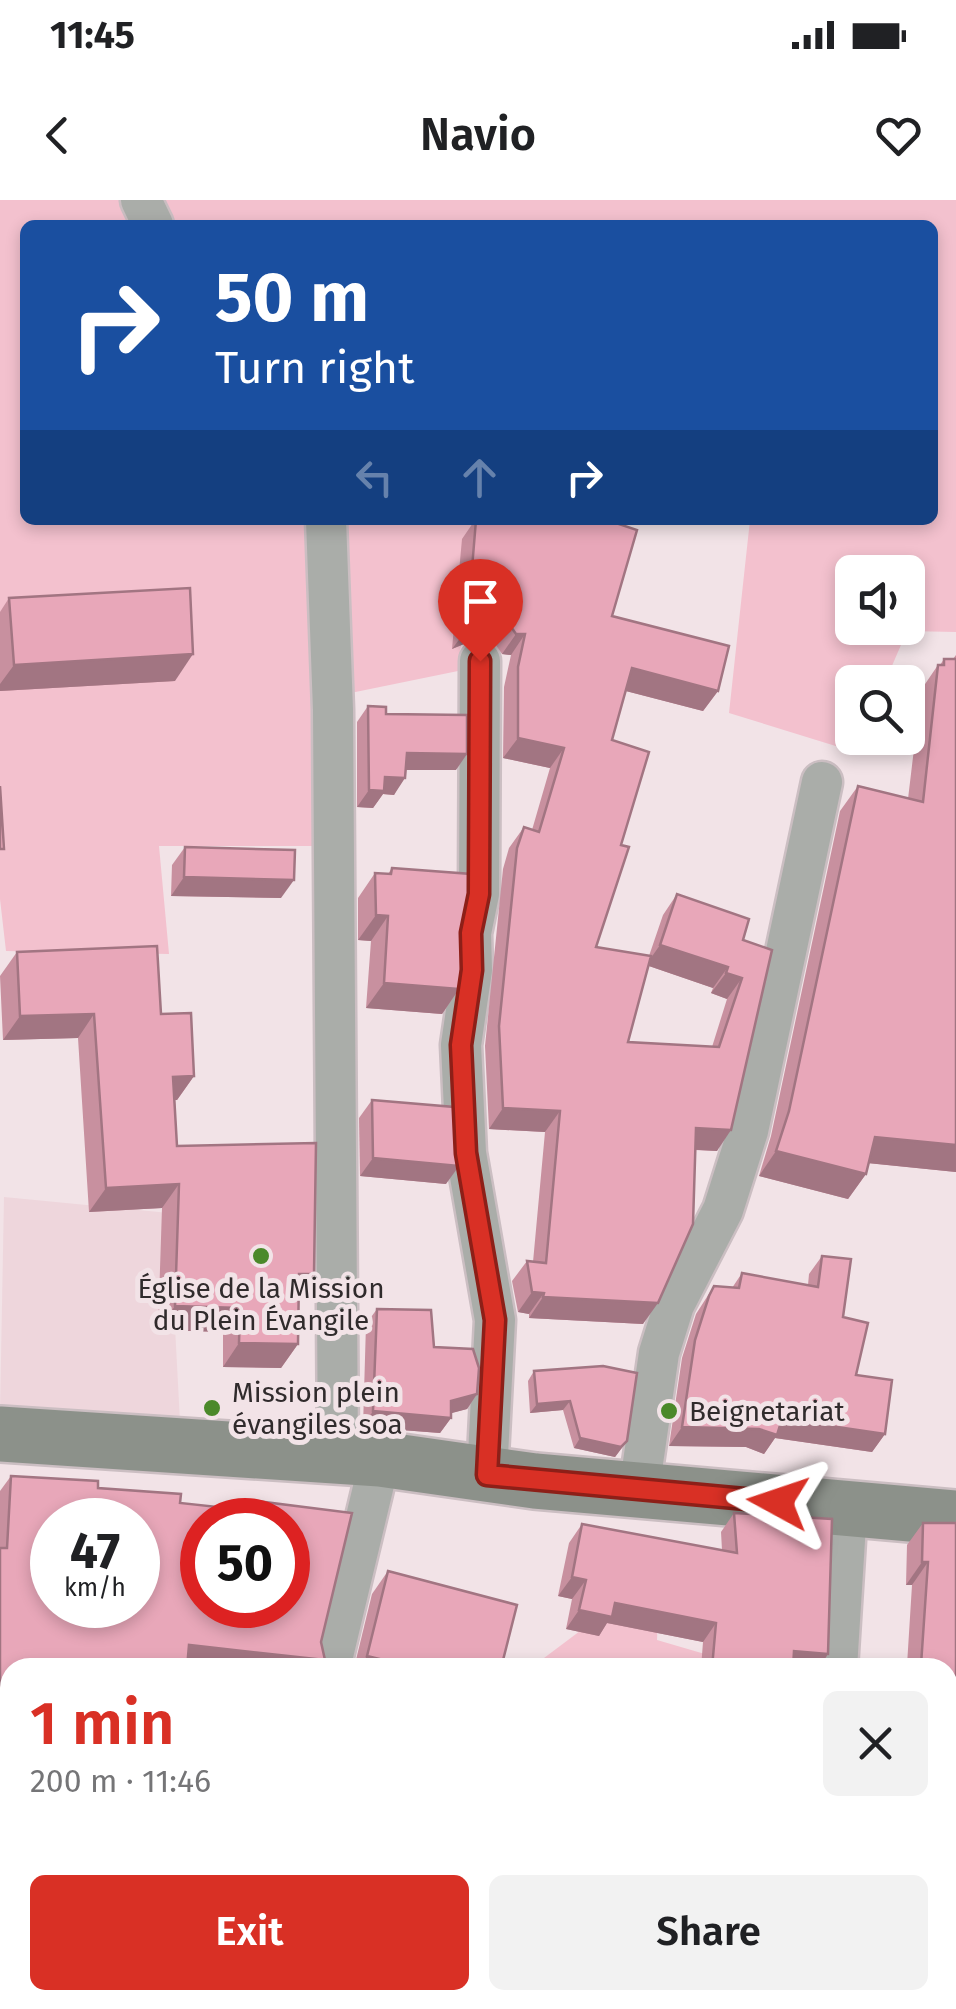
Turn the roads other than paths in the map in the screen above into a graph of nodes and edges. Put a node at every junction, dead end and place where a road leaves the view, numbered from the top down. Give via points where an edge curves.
1 (326, 525) edge
2 (480, 661) dead end
3 (822, 782) dead end
4 (0, 1434) edge
5 (359, 1458) junction
6 (487, 1475) junction
7 (639, 1490) junction
8 (847, 1508) junction
9 (956, 1518) edge
10 (331, 1658) edge
11 (839, 1658) edge

1 - 5 street
2 - 6 street via 479,894 461,1045 466,1153 495,1320
3 - 7 street via 748,1131 722,1210 659,1353
4 - 5 main road
5 - 6 main road
5 - 10 street
6 - 7 main road
7 - 8 main road
8 - 9 main road
8 - 11 street

